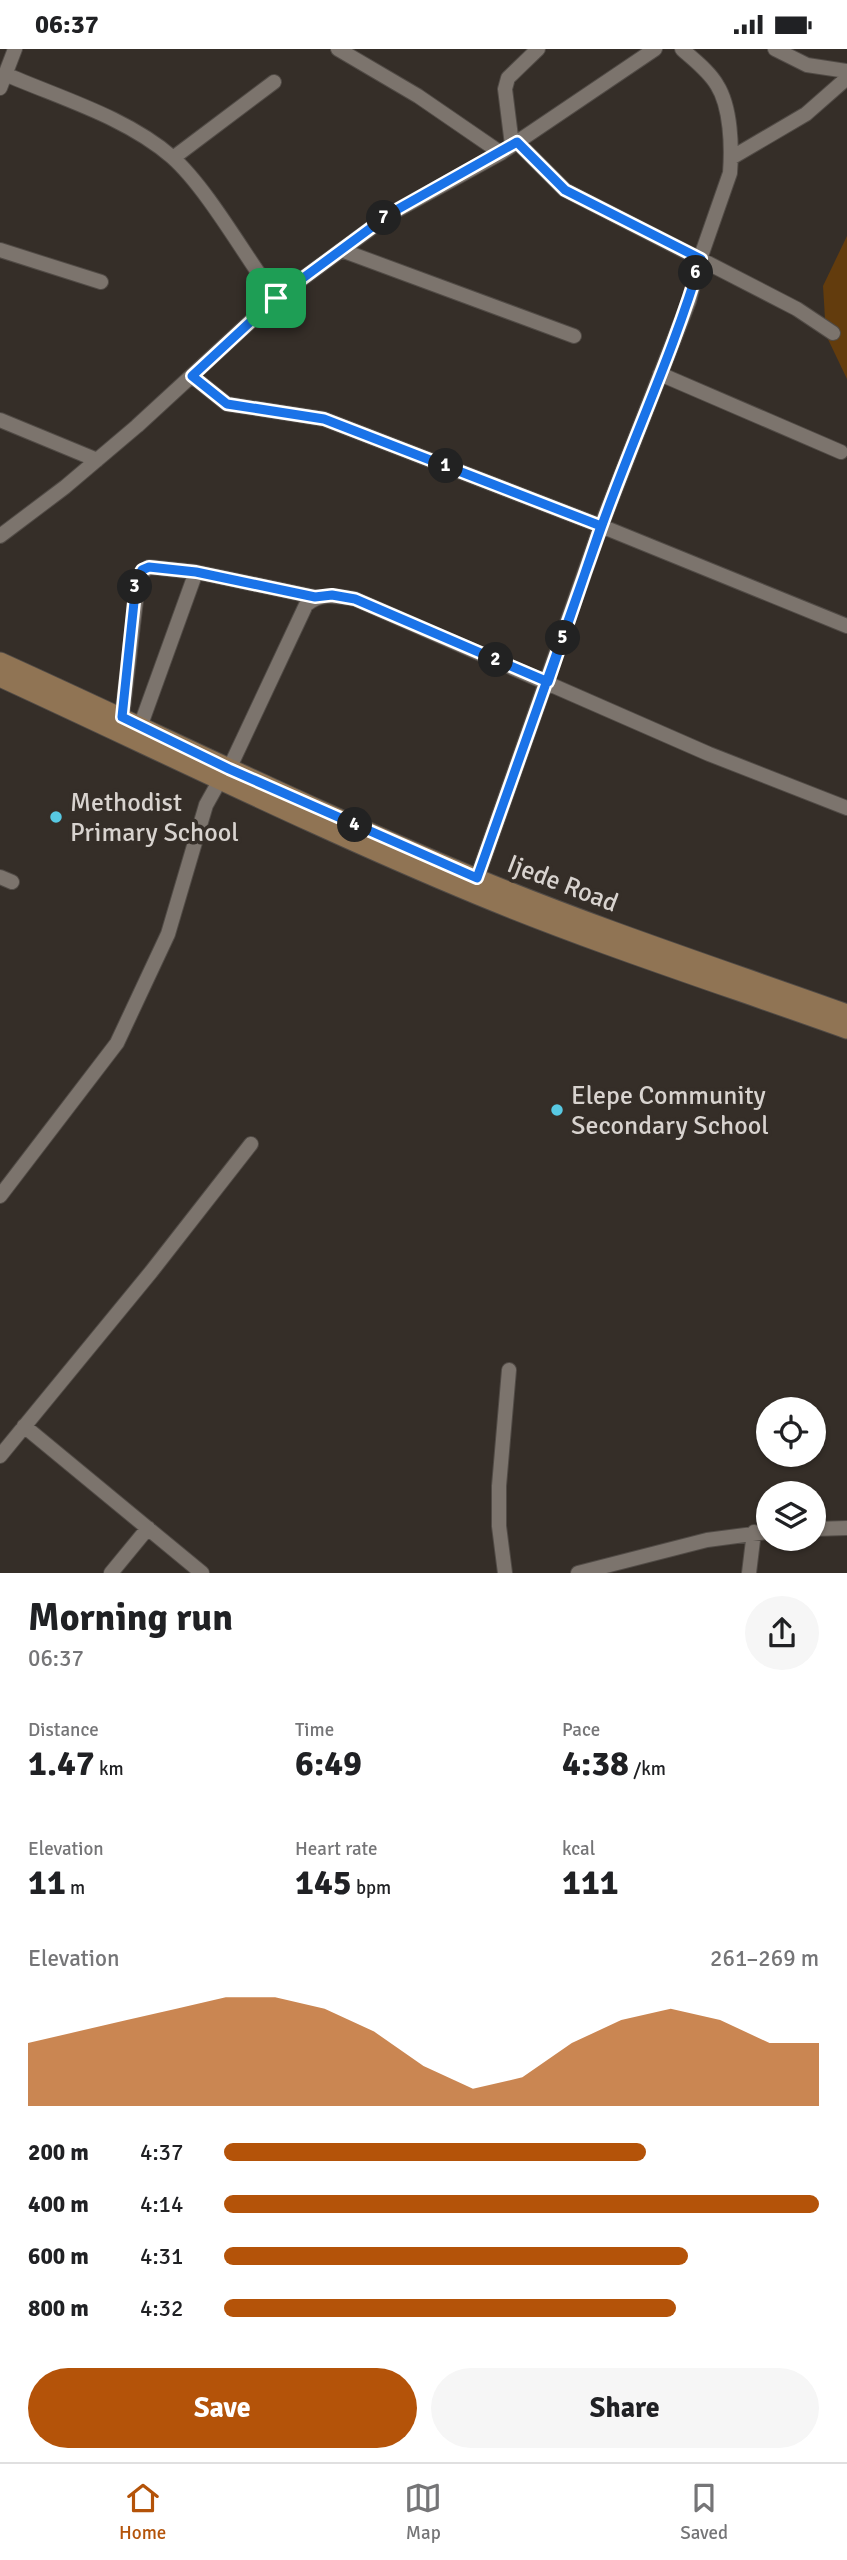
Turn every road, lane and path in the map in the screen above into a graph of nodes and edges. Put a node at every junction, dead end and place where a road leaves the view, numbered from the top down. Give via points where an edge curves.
1 (15, 49) edge
2 (338, 49) edge
3 (538, 49) edge
4 (655, 49) edge
5 (682, 49) edge
6 (775, 49) edge
7 (847, 71) edge
8 (5, 74) junction
9 (847, 78) edge
10 (274, 82) dead end
11 (0, 88) edge
12 (510, 147) junction
13 (173, 158) junction
14 (731, 158) junction
15 (0, 250) edge
16 (341, 250) junction
17 (701, 259) junction
18 (101, 282) dead end
19 (276, 298) junction
20 (833, 333) dead end
21 (574, 336) dead end
22 (660, 374) junction
23 (192, 376) junction
24 (0, 420) edge
25 (841, 452) dead end
26 (97, 460) junction
27 (601, 526) junction
28 (0, 535) edge
29 (196, 572) junction
30 (315, 597) junction
31 (847, 627) edge
32 (0, 662) edge
33 (0, 677) edge
34 (548, 682) junction
35 (122, 717) junction
36 (140, 727) junction
37 (225, 775) junction
38 (847, 808) edge
39 (477, 878) junction
40 (572, 924) junction
41 (847, 1014) edge
42 (847, 1029) edge
43 (251, 1144) dead end
44 (0, 1196) edge
45 (509, 1370) dead end
46 (24, 1426) junction
47 (0, 1456) edge
48 (148, 1528) junction
49 (847, 1528) edge
50 (826, 1529) edge
51 (756, 1533) edge
52 (756, 1549) edge
53 (111, 1573) edge
54 (202, 1573) edge
55 (505, 1573) edge
56 (578, 1573) edge
57 (749, 1573) edge

1 - 8 street
2 - 12 street
3 - 12 street via 508,78
4 - 12 street
5 - 14 street via 719,87
6 - 7 street via 807,65
8 - 11 street
8 - 13 street via 125,126
9 - 14 street via 806,114
10 - 13 street
12 - 16 street via 391,213
12 - 17 street via 565,190
13 - 19 street
14 - 17 street
15 - 18 street
16 - 19 street
16 - 21 street
17 - 20 street
17 - 22 street
19 - 23 street
22 - 25 street
22 - 27 street
23 - 26 street
23 - 27 street via 227,404 324,419
24 - 26 street
26 - 28 street
27 - 31 street
27 - 34 street
29 - 30 street
29 - 35 street via 149,567 139,575
29 - 36 street
30 - 34 street via 355,599
30 - 37 street via 306,605
32 - 35 main road, Ijede Road
33 - 37 main road, Ijede Road
34 - 38 street via 709,754
34 - 39 street
35 - 36 main road, Ijede Road
36 - 37 main road, Ijede Road
37 - 39 main road, Ijede Road
37 - 40 main road, Ijede Road via 476,894
37 - 44 street via 206,805 168,934 117,1043
39 - 40 main road, Ijede Road
40 - 41 main road, Ijede Road
40 - 42 main road, Ijede Road
43 - 46 street
45 - 55 street via 499,1486
46 - 47 street
46 - 48 street
48 - 53 street
48 - 54 street
49 - 50 street
51 - 56 street via 707,1540
52 - 57 street

